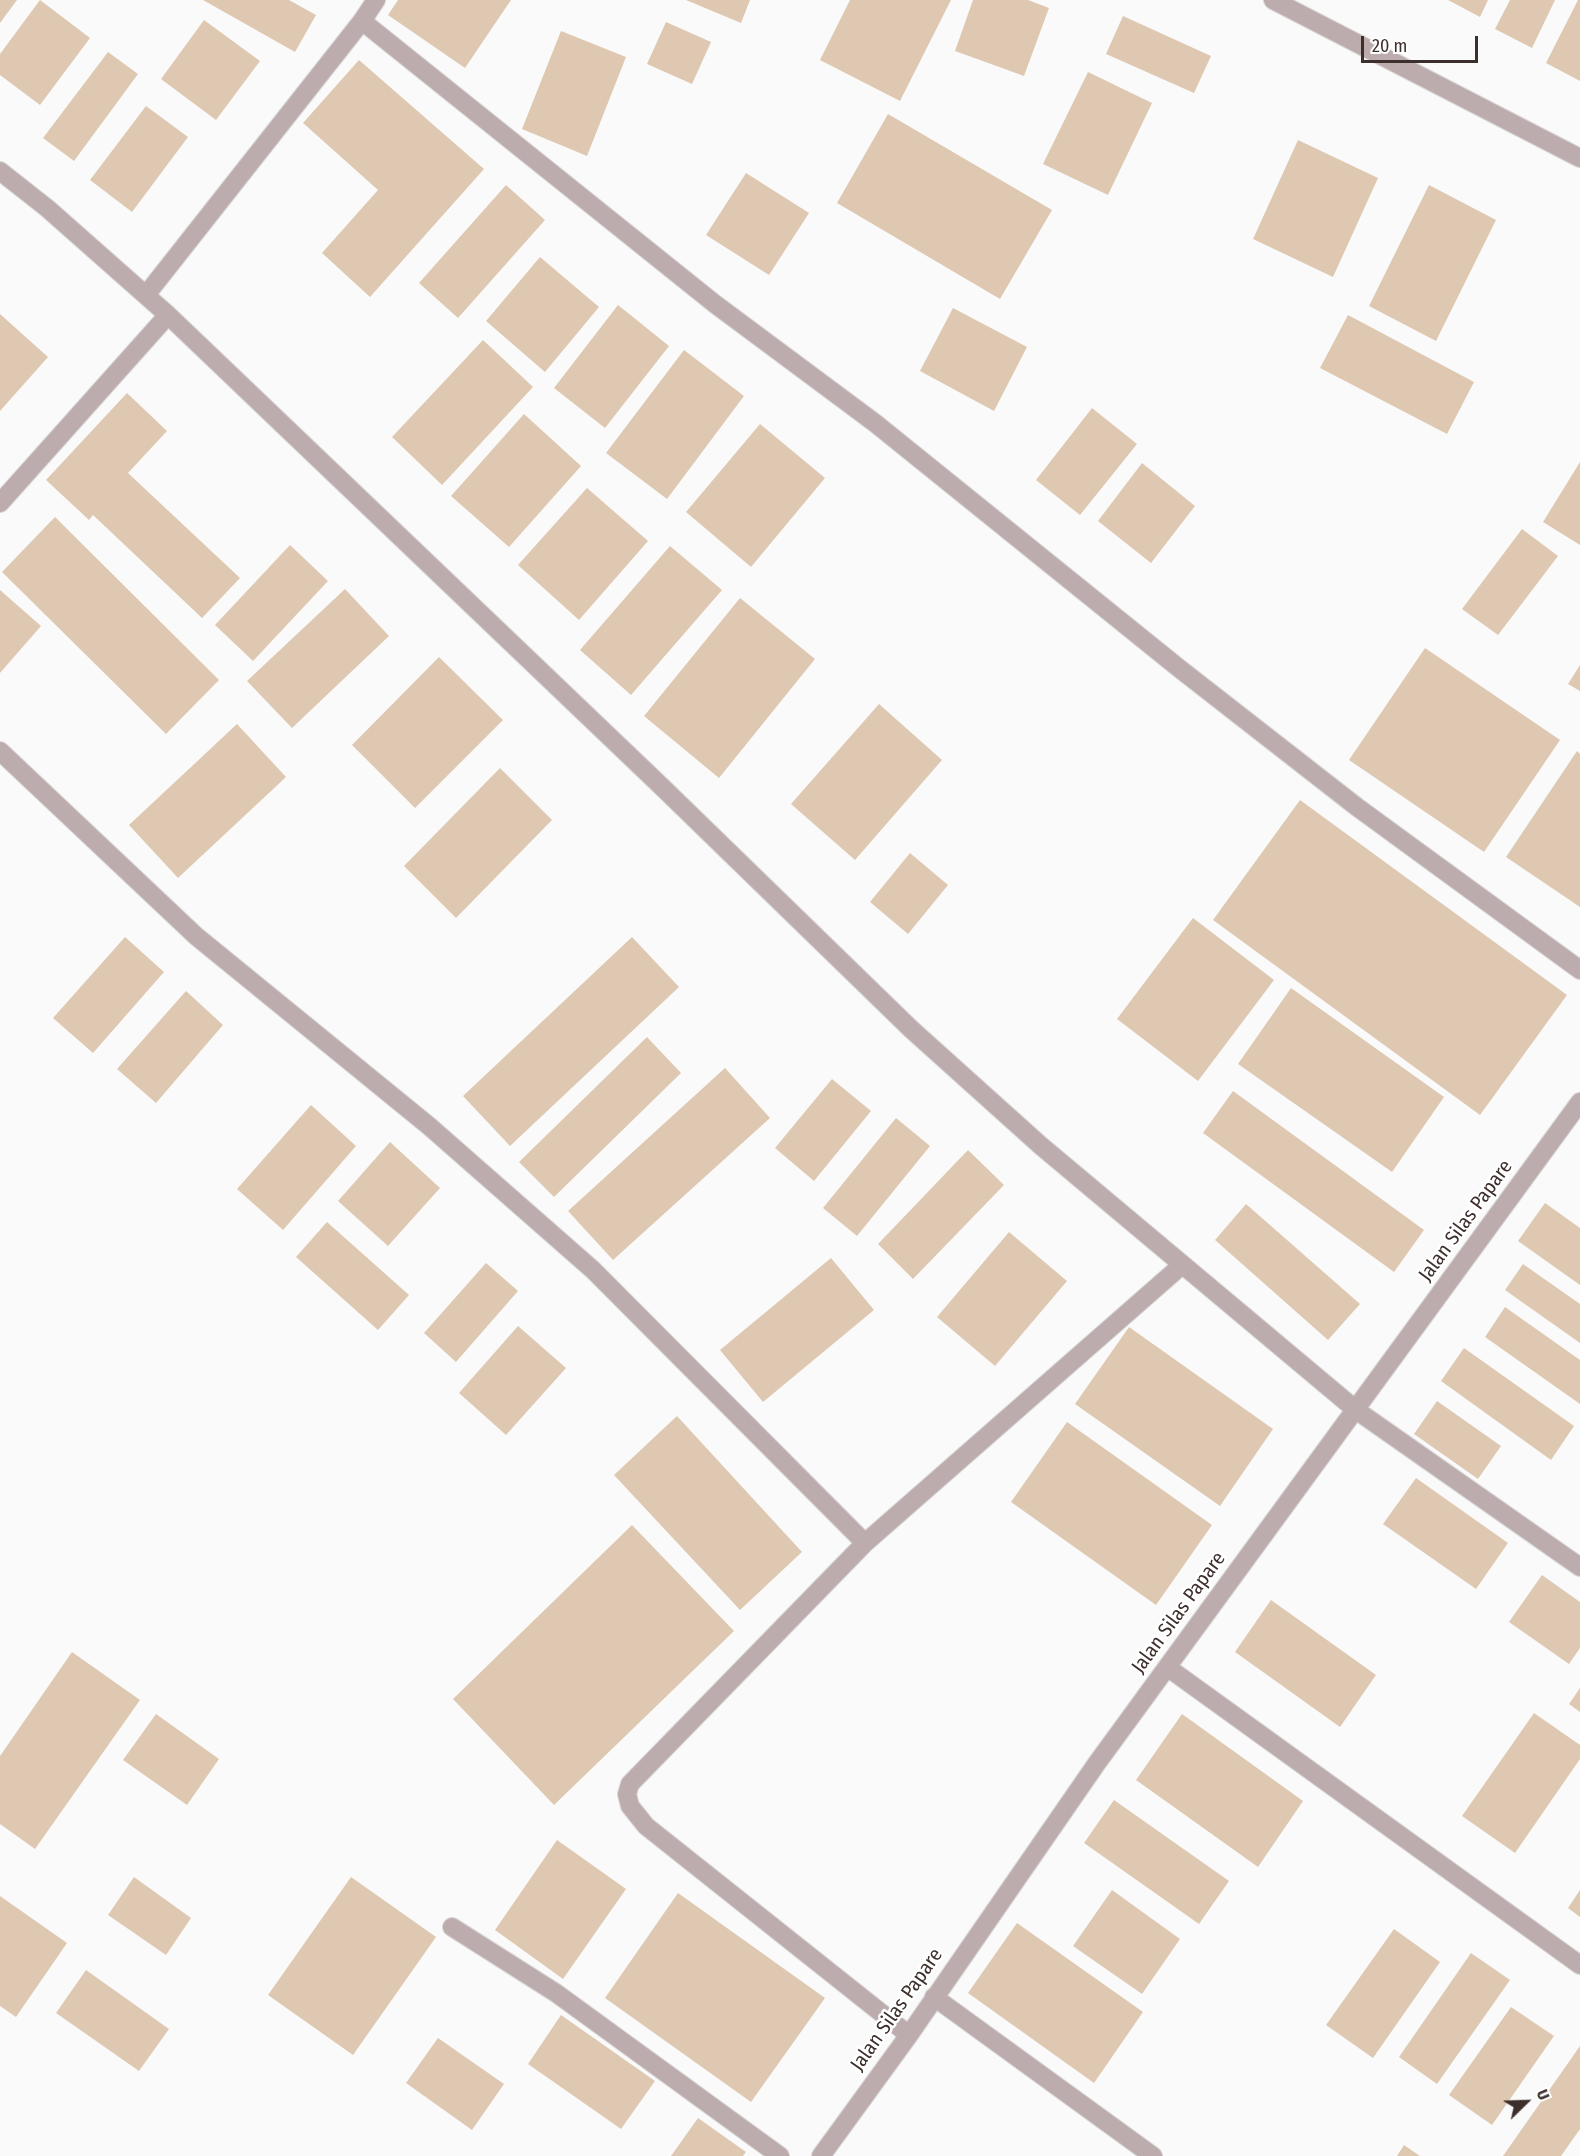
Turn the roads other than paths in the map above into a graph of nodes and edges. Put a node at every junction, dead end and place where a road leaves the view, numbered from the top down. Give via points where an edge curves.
1 (376, 0) edge
2 (1273, 0) edge
3 (362, 21) junction
4 (1580, 158) edge
5 (0, 171) edge
6 (146, 295) junction
7 (168, 315) junction
8 (0, 503) edge
9 (0, 751) edge
10 (1580, 970) edge
11 (1580, 1102) edge
12 (1182, 1265) junction
13 (1356, 1410) junction
14 (865, 1543) junction
15 (1580, 1567) edge
16 (1167, 1667) junction
17 (452, 1927) dead end
18 (1580, 1965) edge
19 (934, 1997) junction
20 (909, 2036) junction
21 (780, 2156) edge
22 (821, 2156) edge
23 (1153, 2156) edge

1 - 3 street
2 - 4 street
3 - 6 street
3 - 10 street via 706,297 884,431 1357,807
5 - 6 street
6 - 7 street
7 - 8 street
7 - 12 street via 911,1029
9 - 14 street via 196,936 429,1126 594,1270
11 - 13 street, Jalan Silas Papare
12 - 13 street
12 - 14 street
13 - 15 street
13 - 16 street, Jalan Silas Papare
14 - 20 street via 630,1784 627,1794 630,1806 646,1826
16 - 18 street
16 - 19 street, Jalan Silas Papare
17 - 21 street via 556,1994
19 - 20 street, Jalan Silas Papare
19 - 23 street
20 - 22 street, Jalan Silas Papare

